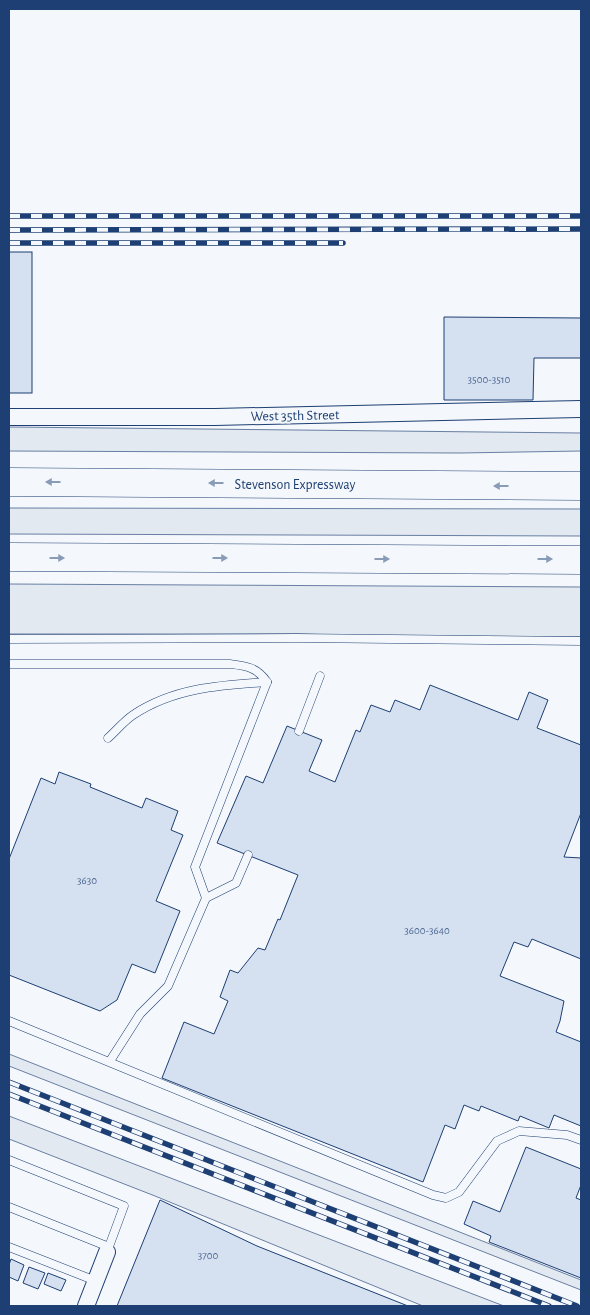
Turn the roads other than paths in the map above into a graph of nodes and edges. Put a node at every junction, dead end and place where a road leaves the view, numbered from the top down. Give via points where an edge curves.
1 (581, 409) edge
2 (9, 417) edge
3 (581, 473) edge
4 (9, 482) edge
5 (550, 486) junction
6 (581, 486) edge
7 (9, 557) edge
8 (581, 560) edge
9 (9, 639) edge
10 (581, 641) edge
11 (9, 664) edge
12 (320, 676) dead end
13 (267, 682) junction
14 (299, 731) dead end
15 (108, 738) dead end
16 (248, 855) dead end
17 (206, 898) junction
18 (9, 1021) edge
19 (110, 1061) junction
20 (581, 1140) edge
21 (9, 1160) edge
22 (9, 1207) edge
23 (9, 1247) edge
24 (108, 1250) junction
25 (96, 1281) junction
26 (86, 1306) edge

1 - 2 street, West 35th Street via 225,417
3 - 5 highway
5 -> 4 highway, Stevenson Expressway
5 - 6 highway, Stevenson Expressway
7 -> 8 highway
9 - 10 lane
11 - 13 lane via 230,664 251,667
12 - 14 lane
13 - 15 lane via 205,687 172,695 132,715
13 - 17 lane via 195,867
16 - 17 lane via 236,883
17 - 19 lane via 168,986 140,1014
18 - 19 lane
19 - 20 lane via 446,1198 459,1192 497,1141 519,1131 567,1135
21 - 24 lane via 124,1206
22 - 24 lane
23 - 25 lane
24 - 25 street
25 - 26 street

